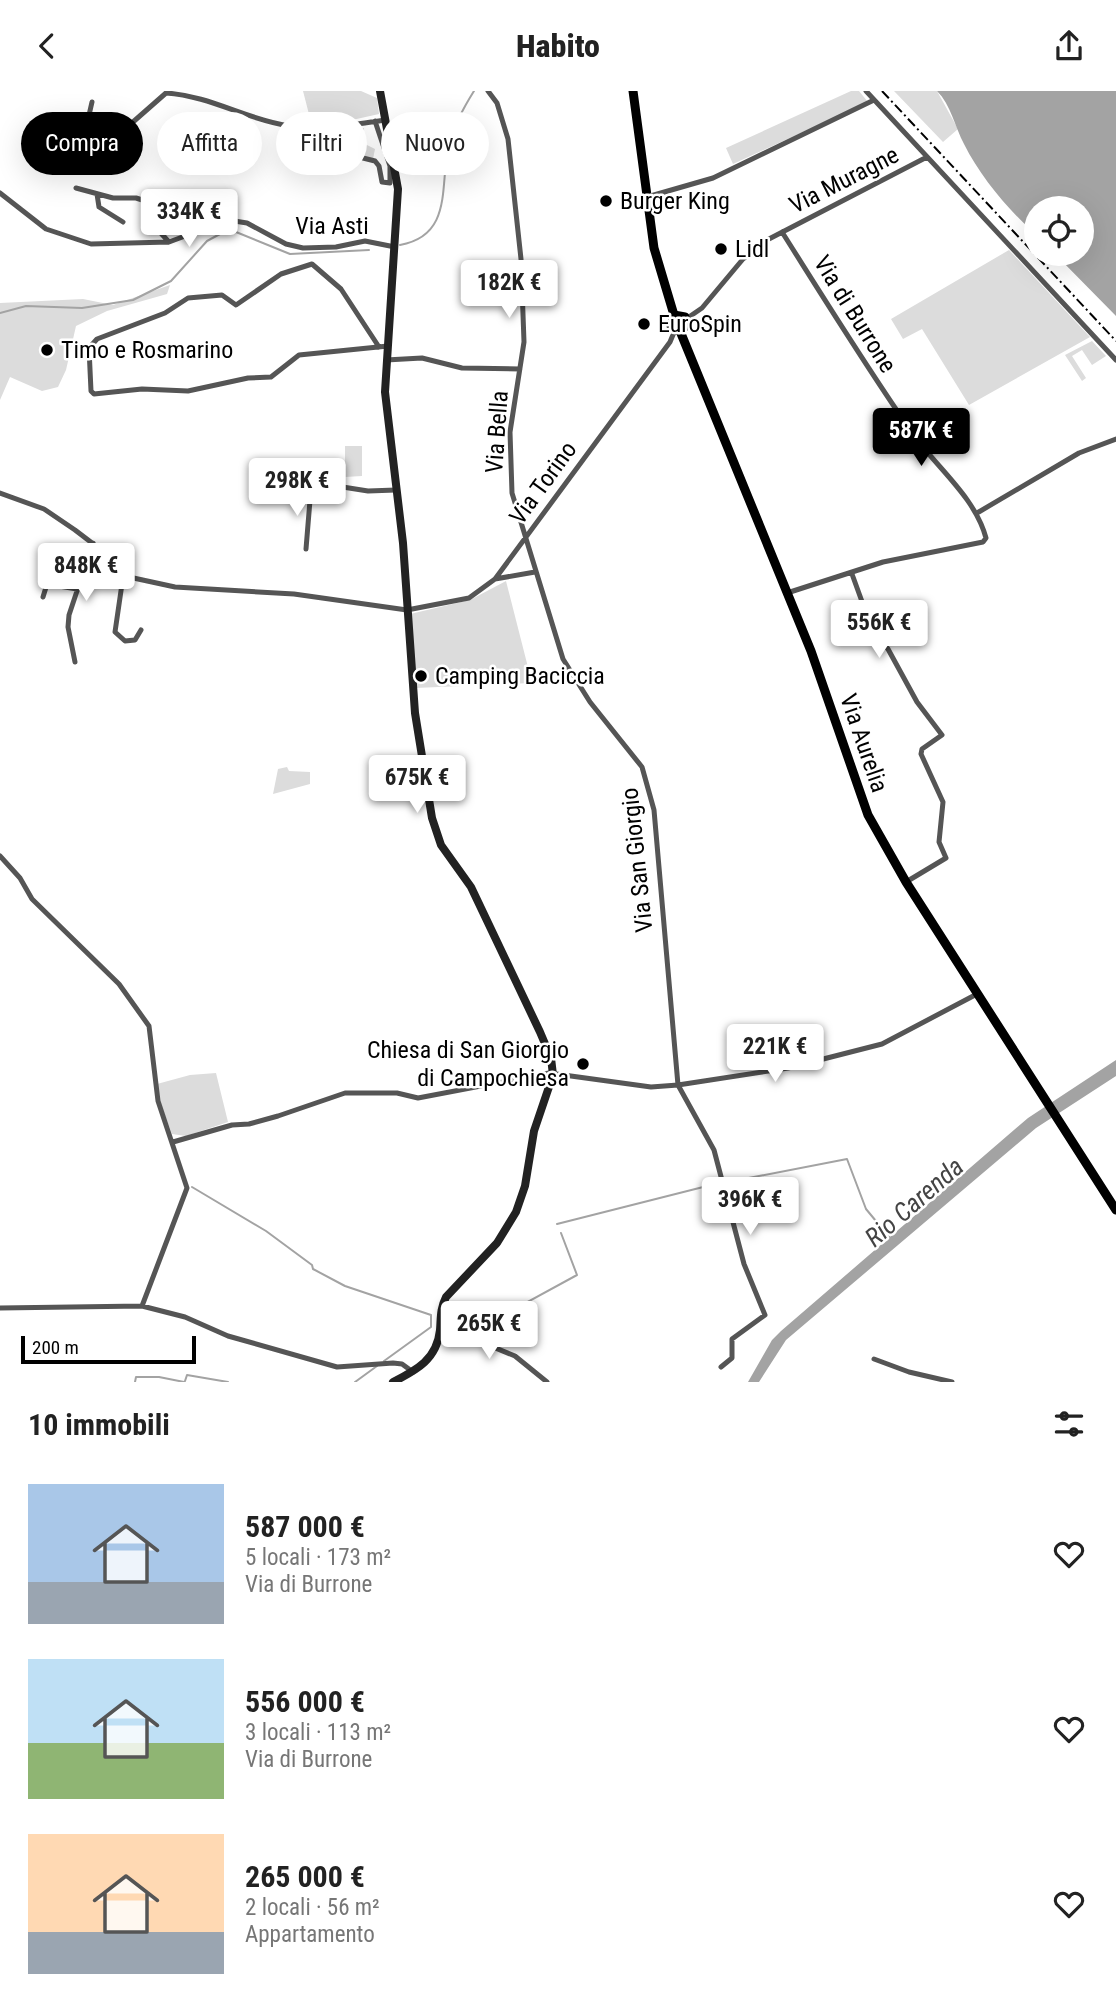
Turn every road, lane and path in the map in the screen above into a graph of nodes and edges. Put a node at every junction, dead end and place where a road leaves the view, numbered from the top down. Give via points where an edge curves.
1 (374, 91) edge
2 (380, 91) edge
3 (488, 91) edge
4 (633, 91) edge
5 (866, 91) edge
6 (874, 100) junction
7 (92, 102) dead end
8 (90, 112) edge
9 (384, 112) edge
10 (143, 113) edge
11 (381, 120) edge
12 (375, 121) junction
13 (927, 157) junction
14 (367, 159) edge
15 (396, 175) edge
16 (76, 188) dead end
17 (0, 193) edge
18 (97, 194) junction
19 (647, 197) junction
20 (123, 222) dead end
21 (782, 232) junction
22 (169, 242) junction
23 (395, 247) junction
24 (674, 315) junction
25 (686, 319) junction
26 (677, 330) junction
27 (383, 346) junction
28 (386, 360) junction
29 (1116, 360) edge
30 (520, 369) junction
31 (1116, 439) edge
32 (396, 491) junction
33 (0, 493) edge
34 (976, 513) junction
35 (527, 535) junction
36 (93, 543) junction
37 (306, 549) dead end
38 (535, 572) junction
39 (852, 574) junction
40 (123, 577) junction
41 (495, 579) junction
42 (77, 589) junction
43 (787, 593) junction
44 (43, 597) dead end
45 (407, 610) junction
46 (141, 630) dead end
47 (75, 662) dead end
48 (0, 856) edge
49 (906, 882) junction
50 (977, 994) junction
51 (553, 1075) junction
52 (678, 1085) junction
53 (173, 1142) junction
54 (1116, 1210) edge
55 (142, 1306) junction
56 (0, 1308) edge
57 (440, 1325) junction
58 (874, 1359) dead end
59 (721, 1367) dead end
60 (413, 1372) junction
61 (393, 1382) edge
62 (547, 1382) edge
63 (952, 1382) edge

1 - 2 street
2 - 9 main road
3 - 30 street, Via Bella via 497,103 508,139 518,216 524,342
4 - 19 main road, Via Aurelia
5 - 6 street
6 - 13 street
6 - 19 street via 713,177
7 - 8 street
10 - 12 street via 166,93 195,95 288,126 332,129
11 - 12 street
12 - 14 street via 390,166 390,183 382,182 379,166
13 - 21 street, Via Muragne
13 - 29 street
15 - 23 main road
16 - 18 street
17 - 22 street, Via Asti via 46,229 91,244
18 - 20 street via 99,207
18 - 22 street via 152,203 157,209 158,230
19 - 24 main road, Via Aurelia via 654,249
21 - 25 street, Via Muragne via 753,250 702,308
21 - 34 street, Via di Burrone via 863,363 932,461
22 - 23 street, Via Asti via 228,220 247,223 286,244 303,247 365,241
23 - 27 main road
24 - 25 main road
24 - 26 main road, Via Aurelia via 670,323
25 - 26 main road via 685,327
26 - 35 street, Via Torino
26 - 43 main road, Via Aurelia
27 - 27 street via 299,355 271,377 188,391 91,391 89,348 97,339 165,313 188,298 222,295 232,304 241,303 268,281 304,265 317,266 331,278
27 - 28 main road
28 - 30 street, Via Bella via 422,358 462,368
28 - 32 main road
30 - 35 street, Via Bella via 510,432 510,473 516,510
31 - 34 street via 1079,453
32 - 37 street via 343,485 308,489
32 - 45 main road
33 - 36 street via 44,509
34 - 39 street via 986,536 983,542 883,562
35 - 38 street, Via San Giorgio
35 - 41 street, Via Torino
36 - 40 street via 110,569
36 - 42 street
38 - 41 street
38 - 52 street, Via San Giorgio via 563,659 646,776 654,810
39 - 43 street
39 - 49 street via 873,632 942,737 921,754 943,801 939,842 946,858
40 - 45 street, Via Torino via 175,587 294,594
40 - 46 street via 115,632 125,641 135,640
41 - 45 street, Via Torino via 469,598
42 - 44 street via 47,584
42 - 47 street via 68,627
43 - 49 main road, Via Aurelia via 868,815
45 - 51 main road via 415,713 437,839 471,887 540,1032
48 - 53 street via 32,899 119,984 149,1026 158,1101
49 - 50 main road, Via Aurelia
50 - 52 street via 905,1034 848,1055
50 - 54 main road, Via Aurelia
51 - 52 street via 651,1087
51 - 53 street via 418,1098 397,1093 345,1093 278,1116
51 - 57 main road via 534,1131 516,1212 497,1243 446,1297
52 - 59 street via 714,1150 746,1271 765,1315 732,1339 732,1358
53 - 55 street via 187,1188
55 - 56 street
55 - 60 street via 337,1367 393,1363
57 - 60 main road via 435,1350
57 - 62 street via 515,1356
58 - 63 street
60 - 61 main road

